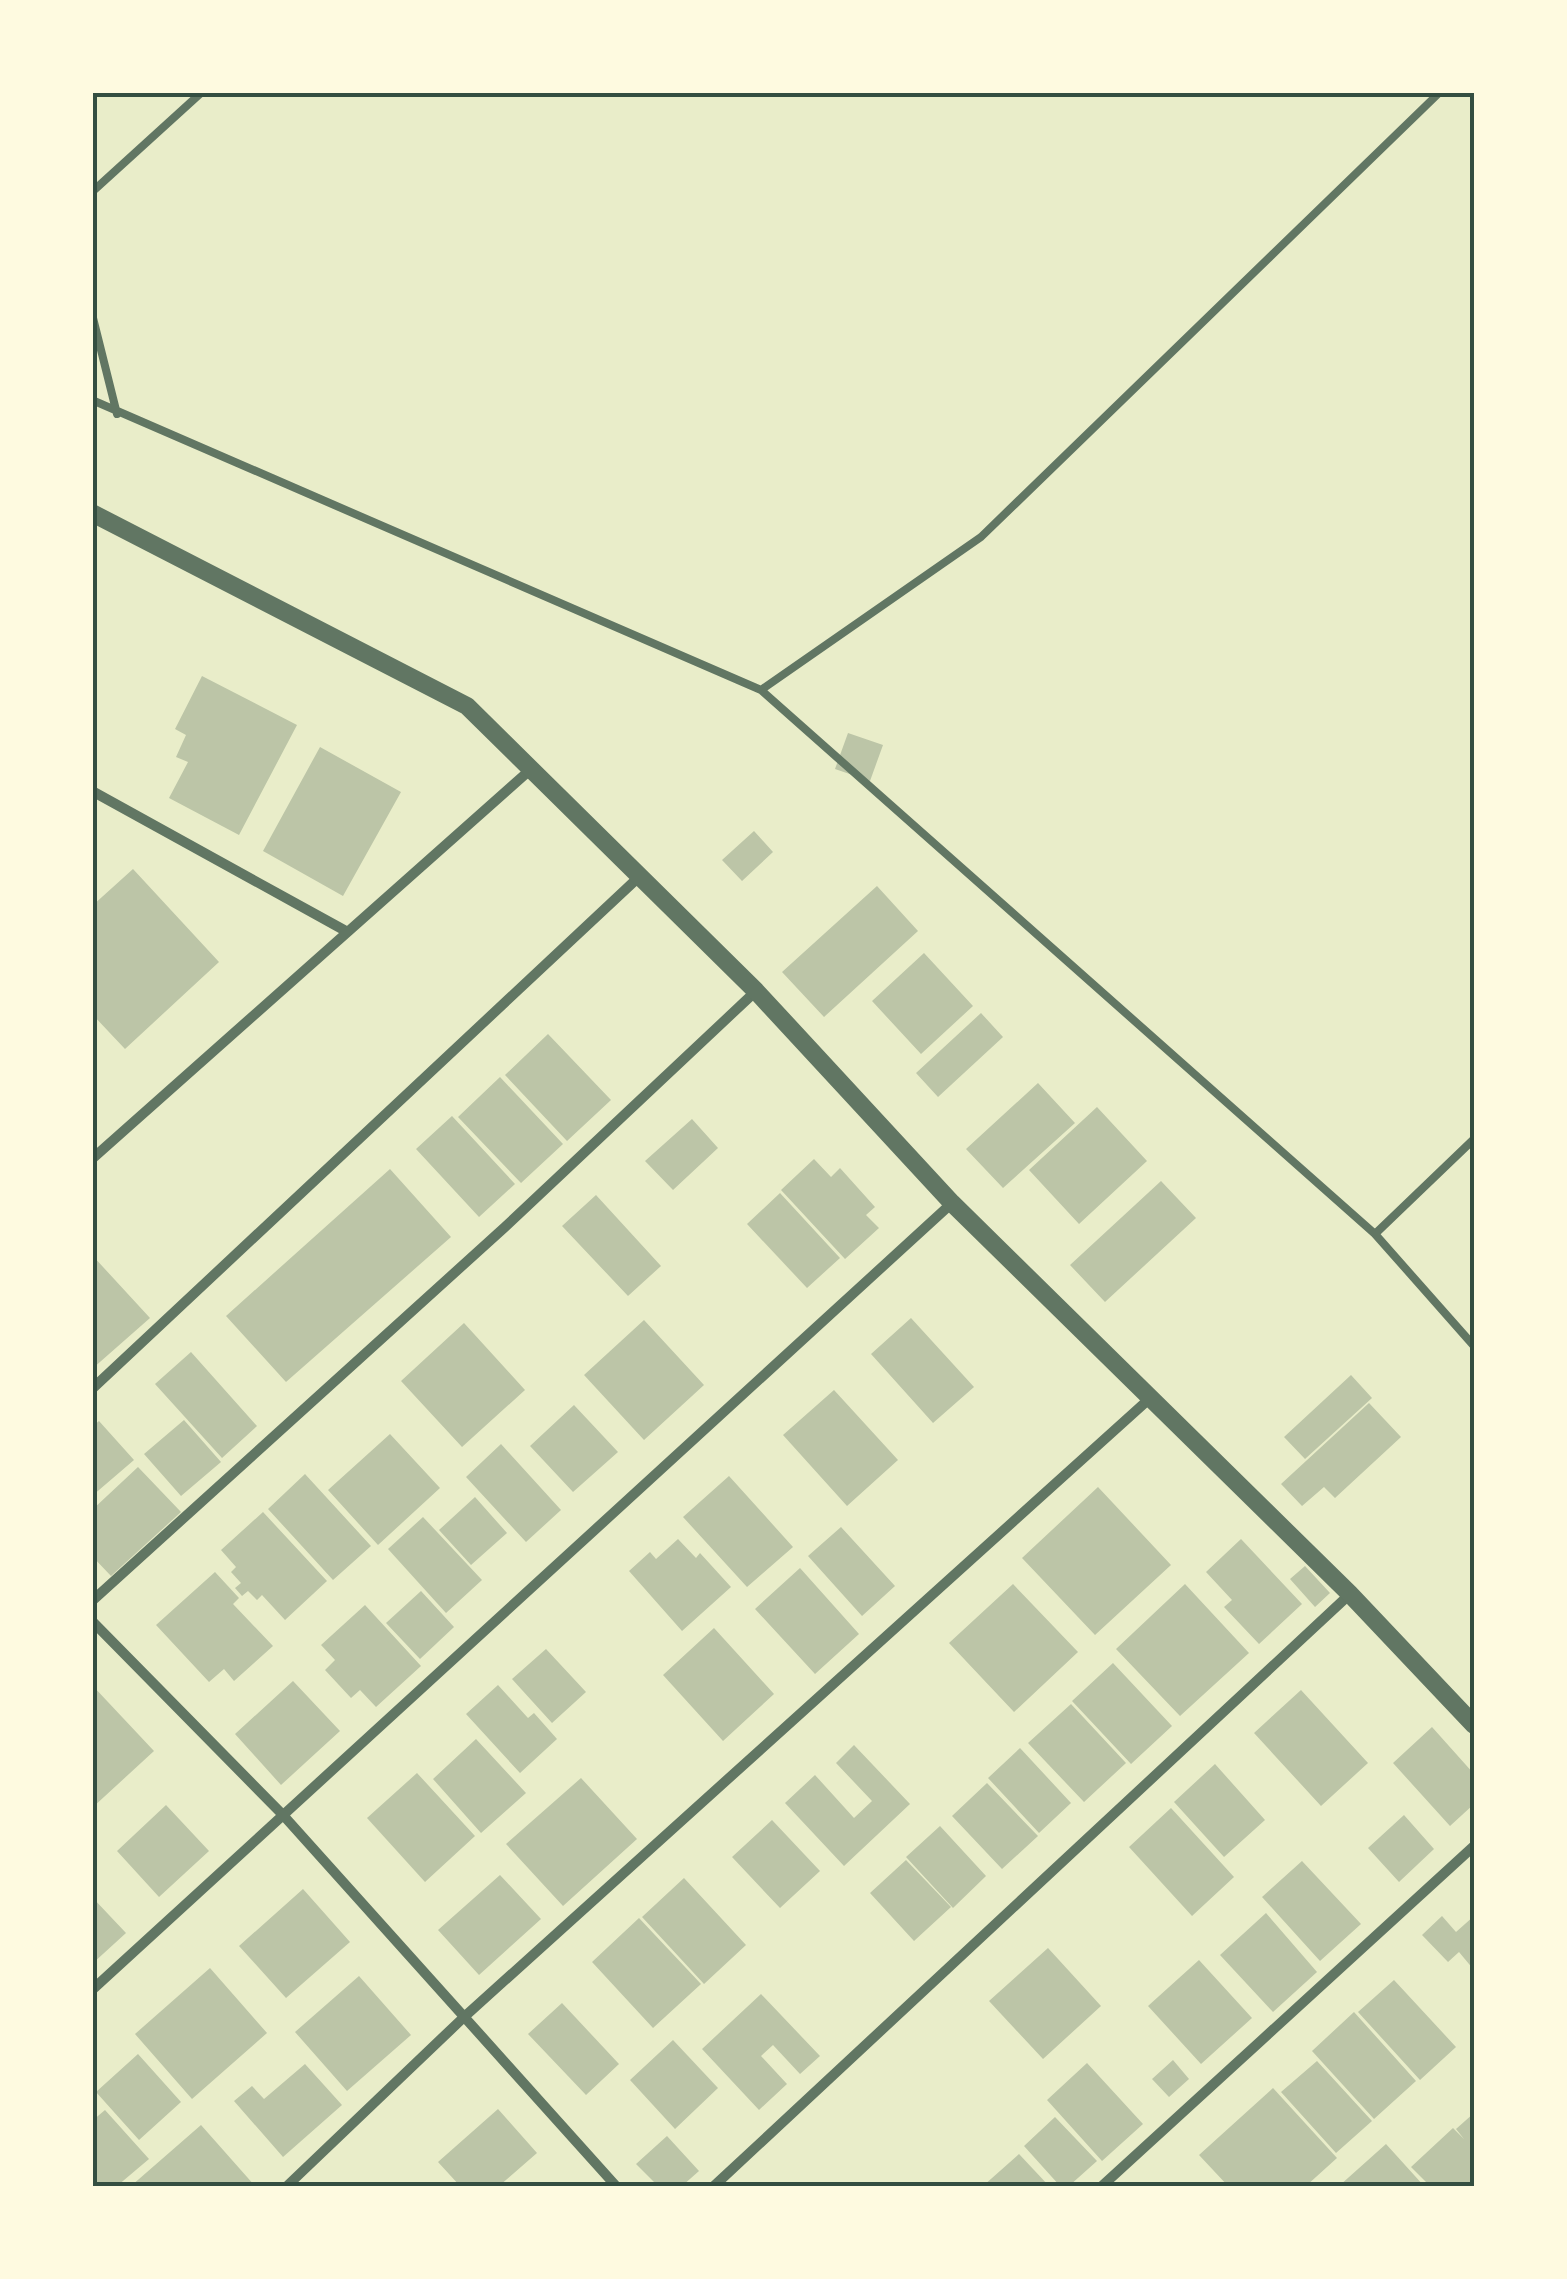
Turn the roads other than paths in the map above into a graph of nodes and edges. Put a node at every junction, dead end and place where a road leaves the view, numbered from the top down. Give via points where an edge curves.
1 (202, 92) edge
2 (1440, 92) edge
3 (92, 192) edge
4 (92, 314) edge
5 (92, 400) edge
6 (117, 414) junction
7 (92, 512) edge
8 (762, 690) junction
9 (530, 770) junction
10 (92, 791) edge
11 (642, 875) junction
12 (344, 930) junction
13 (756, 991) junction
14 (1474, 1138) edge
15 (92, 1159) edge
16 (952, 1202) junction
17 (1374, 1234) junction
18 (1474, 1346) edge
19 (92, 1388) edge
20 (1148, 1400) junction
21 (1350, 1594) junction
22 (92, 1601) edge
23 (92, 1621) edge
24 (1474, 1725) edge
25 (283, 1815) junction
26 (1474, 1846) edge
27 (92, 1990) edge
28 (464, 2018) junction
29 (287, 2186) edge
30 (616, 2186) edge
31 (714, 2186) edge
32 (1102, 2186) edge

1 - 3 lane
2 - 8 lane via 982,538
4 - 6 lane
5 - 6 lane
6 - 8 lane
7 - 9 street via 467,706
8 - 17 lane
9 - 11 street
9 - 12 street
10 - 12 street
11 - 13 street
11 - 19 street
12 - 15 street
13 - 16 street
13 - 22 street
14 - 17 lane
16 - 20 street
16 - 25 street
17 - 18 lane
20 - 21 street
20 - 28 street
21 - 24 street
21 - 31 street
23 - 25 street
25 - 27 street
25 - 28 street
26 - 32 street
28 - 29 street
28 - 30 street

